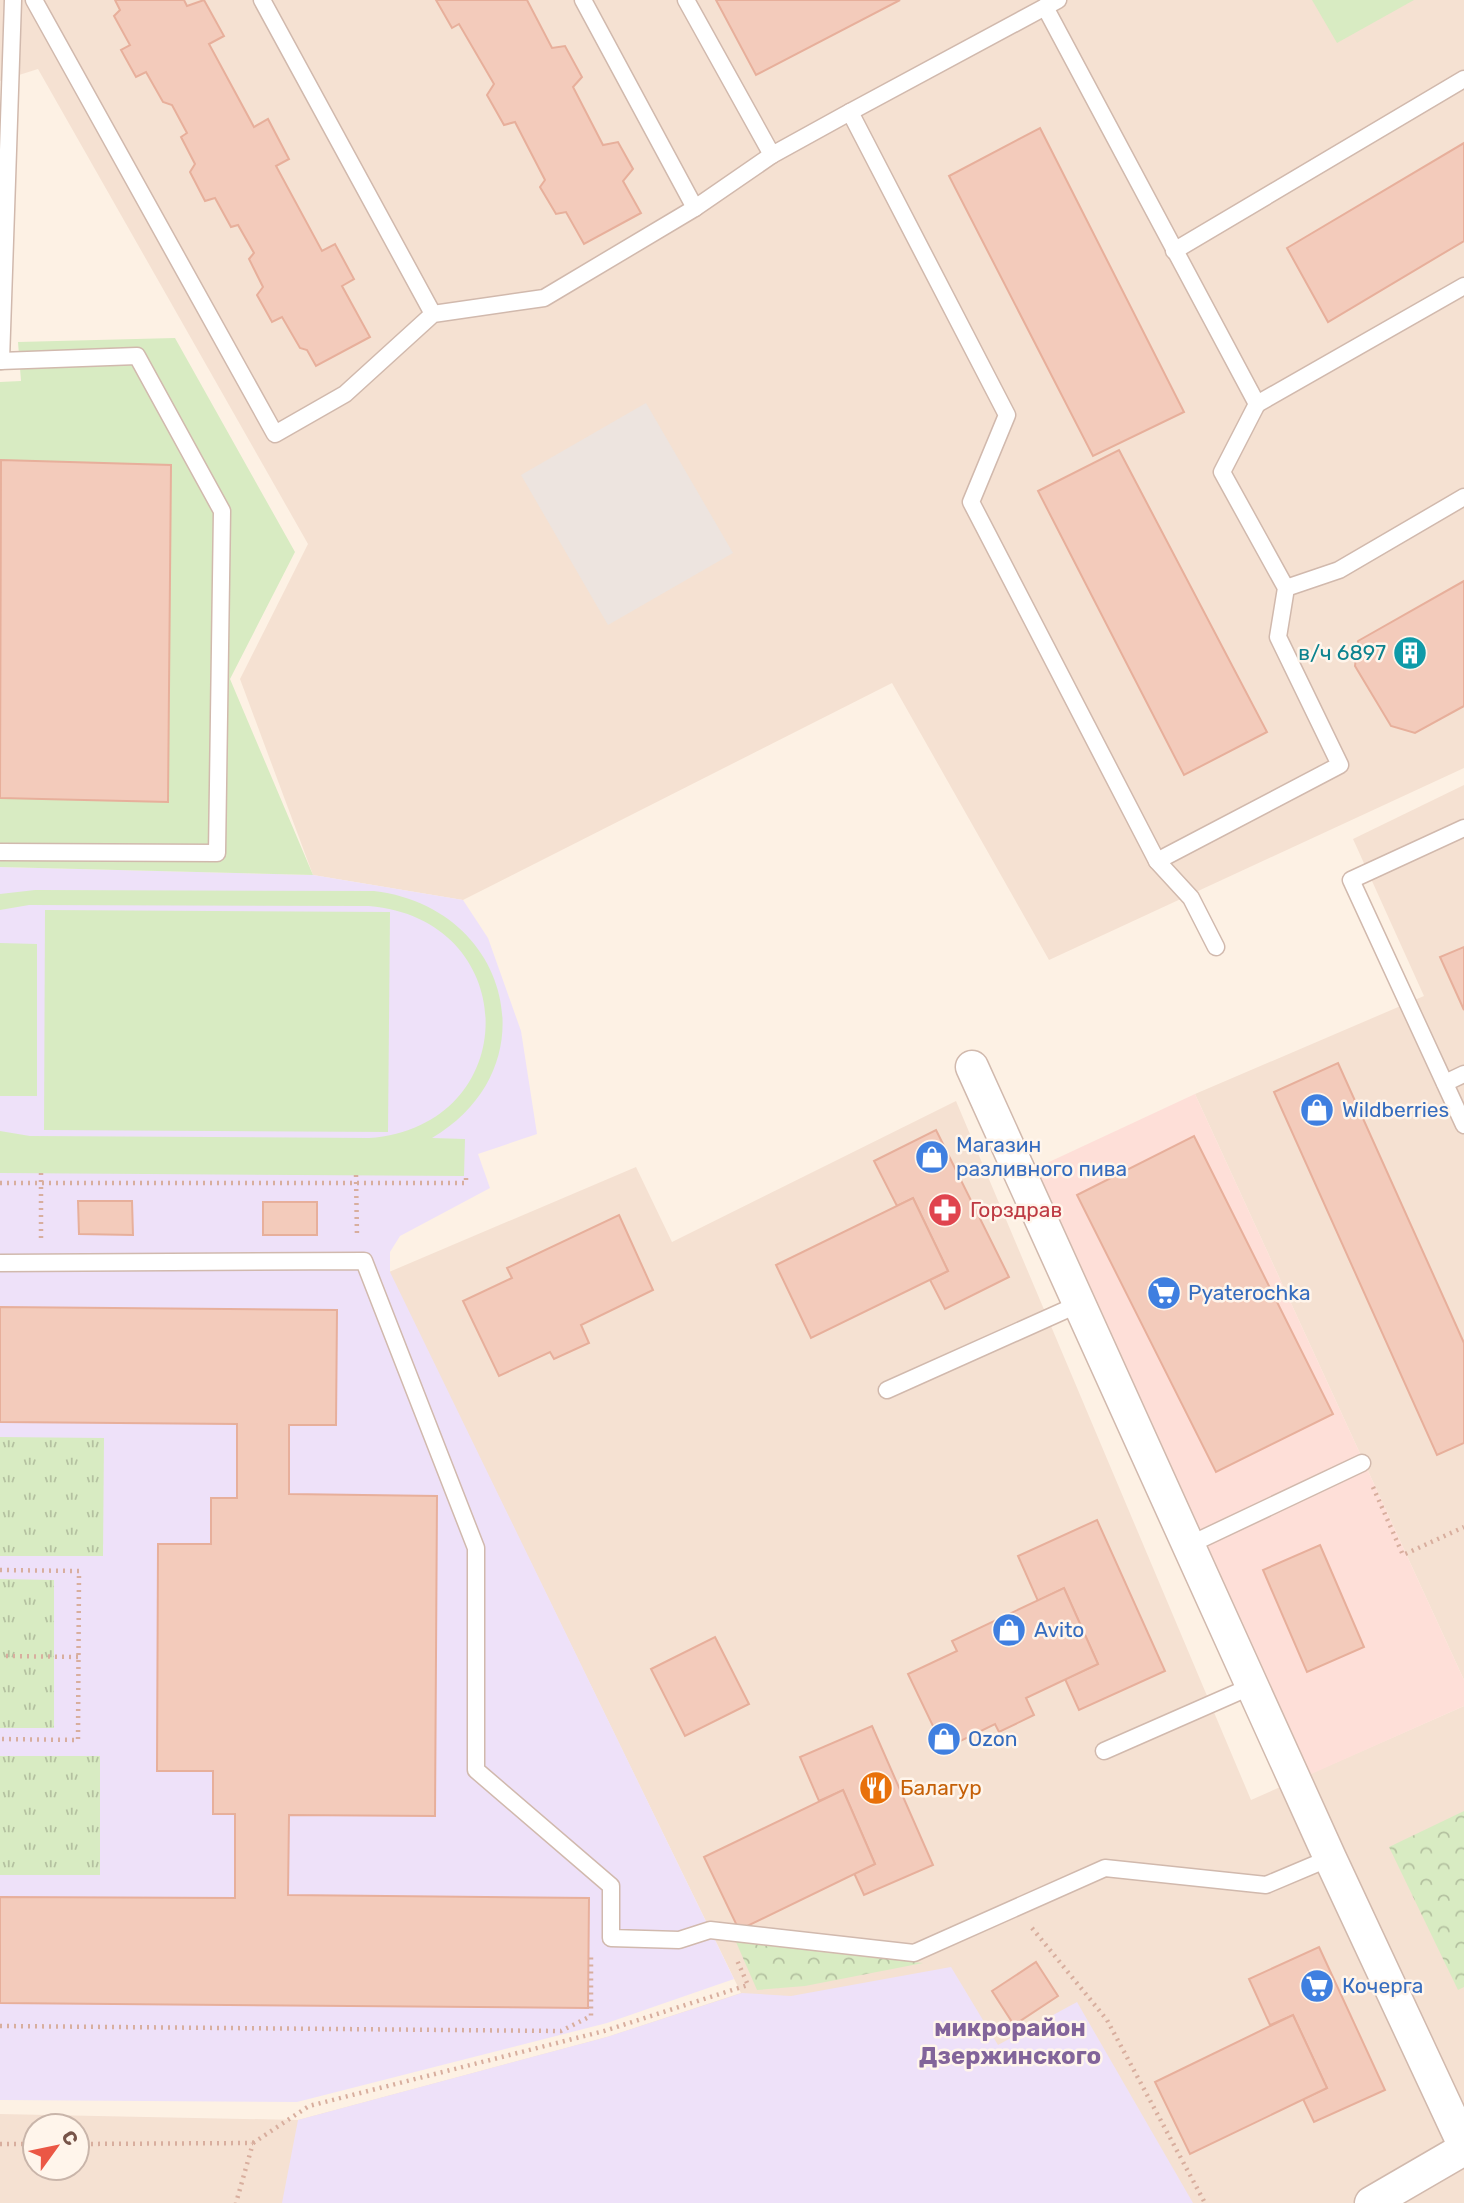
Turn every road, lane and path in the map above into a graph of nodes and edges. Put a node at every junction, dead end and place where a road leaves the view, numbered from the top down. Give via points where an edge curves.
1 (13, 0) edge
2 (34, 0) edge
3 (262, 0) edge
4 (583, 0) edge
5 (686, 0) edge
6 (1052, 4) edge
7 (1464, 79) edge
8 (850, 112) junction
9 (772, 155) junction
10 (695, 208) junction
11 (1174, 251) junction
12 (1464, 286) edge
13 (433, 314) junction
14 (1, 361) edge
15 (1257, 404) junction
16 (1464, 497) edge
17 (1286, 588) junction
18 (1464, 828) edge
19 (0, 852) edge
20 (1157, 860) junction
21 (1216, 947) dead end
22 (972, 1067) dead end
23 (1464, 1074) edge
24 (1445, 1083) junction
25 (1464, 1125) edge
26 (41, 1173) dead end
27 (356, 1175) dead end
28 (467, 1176) dead end
29 (0, 1183) edge
30 (41, 1183) junction
31 (356, 1184) junction
32 (357, 1261) junction
33 (0, 1263) edge
34 (41, 1263) junction
35 (1079, 1304) junction
36 (887, 1390) dead end
37 (1362, 1463) joint
38 (1464, 1527) edge
39 (1189, 1545) junction
40 (0, 1570) edge
41 (6, 1656) dead end
42 (78, 1657) junction
43 (1252, 1686) junction
44 (0, 1739) edge
45 (1104, 1751) dead end
46 (1330, 1858) junction
47 (1016, 1908) junction
48 (725, 1932) junction
49 (592, 1946) dead end
50 (0, 2026) edge
51 (253, 2143) junction
52 (0, 2144) edge
53 (21, 2144) edge
54 (91, 2144) edge
55 (1464, 2147) edge
56 (236, 2203) edge
57 (1205, 2203) edge
58 (1371, 2203) edge

1 - 14 lane
2 - 13 lane via 275,434 345,394
3 - 13 lane
4 - 10 lane
5 - 9 lane
6 - 8 lane
6 - 11 lane
7 - 11 lane
8 - 9 lane
8 - 20 lane via 1007,415 971,502
9 - 10 lane
10 - 13 lane via 544,298
11 - 15 lane
12 - 15 lane
14 - 19 lane via 137,356 222,511 217,853
15 - 17 lane via 1222,472
16 - 17 lane via 1339,570
17 - 20 lane via 1278,637 1340,765
18 - 24 lane via 1351,880
20 - 21 lane via 1191,898
22 - 35 street
23 - 24 lane
24 - 25 lane
26 - 30 path
27 - 31 path
28 - 31 path via 466,1183
29 - 30 path
30 - 31 path
30 - 34 path
31 - 32 path
32 - 34 lane
32 - 48 lane via 364,1261 476,1548 476,1770 611,1886 611,1938 679,1940 710,1930
33 - 34 lane
35 - 36 lane
35 - 39 street
37 - 38 path via 1404,1555
37 - 39 lane
39 - 43 street
40 - 42 path via 79,1571
41 - 42 path
42 - 44 path via 78,1740
43 - 45 lane
43 - 46 street
46 - 47 lane via 1266,1885 1105,1868
46 - 55 street
47 - 48 lane via 914,1954
47 - 57 path via 1107,2020
48 - 51 path via 748,1985 604,2031 309,2106
49 - 50 path via 591,2016 561,2031
51 - 54 path
51 - 56 path
52 - 53 path
55 - 58 street

